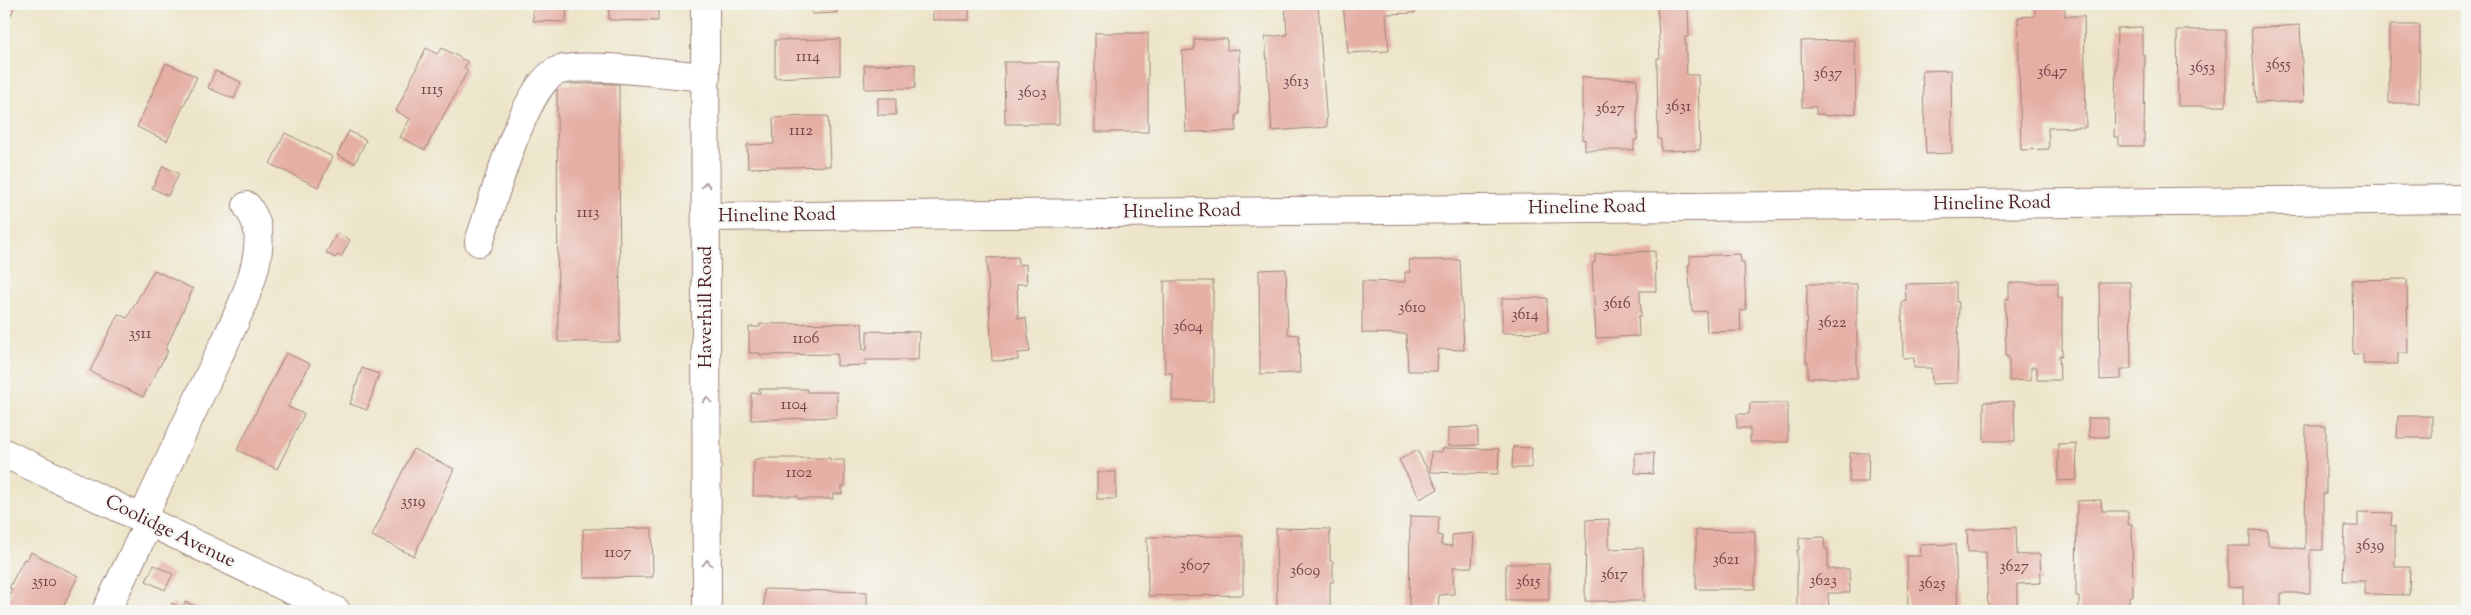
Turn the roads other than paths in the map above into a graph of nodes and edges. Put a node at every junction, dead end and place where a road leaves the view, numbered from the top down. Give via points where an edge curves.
1 (705, 4) edge
2 (706, 78) junction
3 (2467, 200) edge
4 (247, 206) dead end
5 (706, 217) junction
6 (480, 242) dead end
7 (4, 453) edge
8 (145, 521) junction
9 (106, 611) edge
10 (336, 611) edge
11 (707, 611) edge

1 - 2 street, Haverhill Road
5 -> 2 street, Haverhill Road
2 - 6 street via 578,67 556,71 540,87 519,123
3 - 5 street, Hineline Road
4 - 8 street via 255,217 259,235 249,285
11 -> 5 street, Haverhill Road
7 - 8 street, Coolidge Avenue
8 - 9 street
8 - 10 street, Coolidge Avenue

